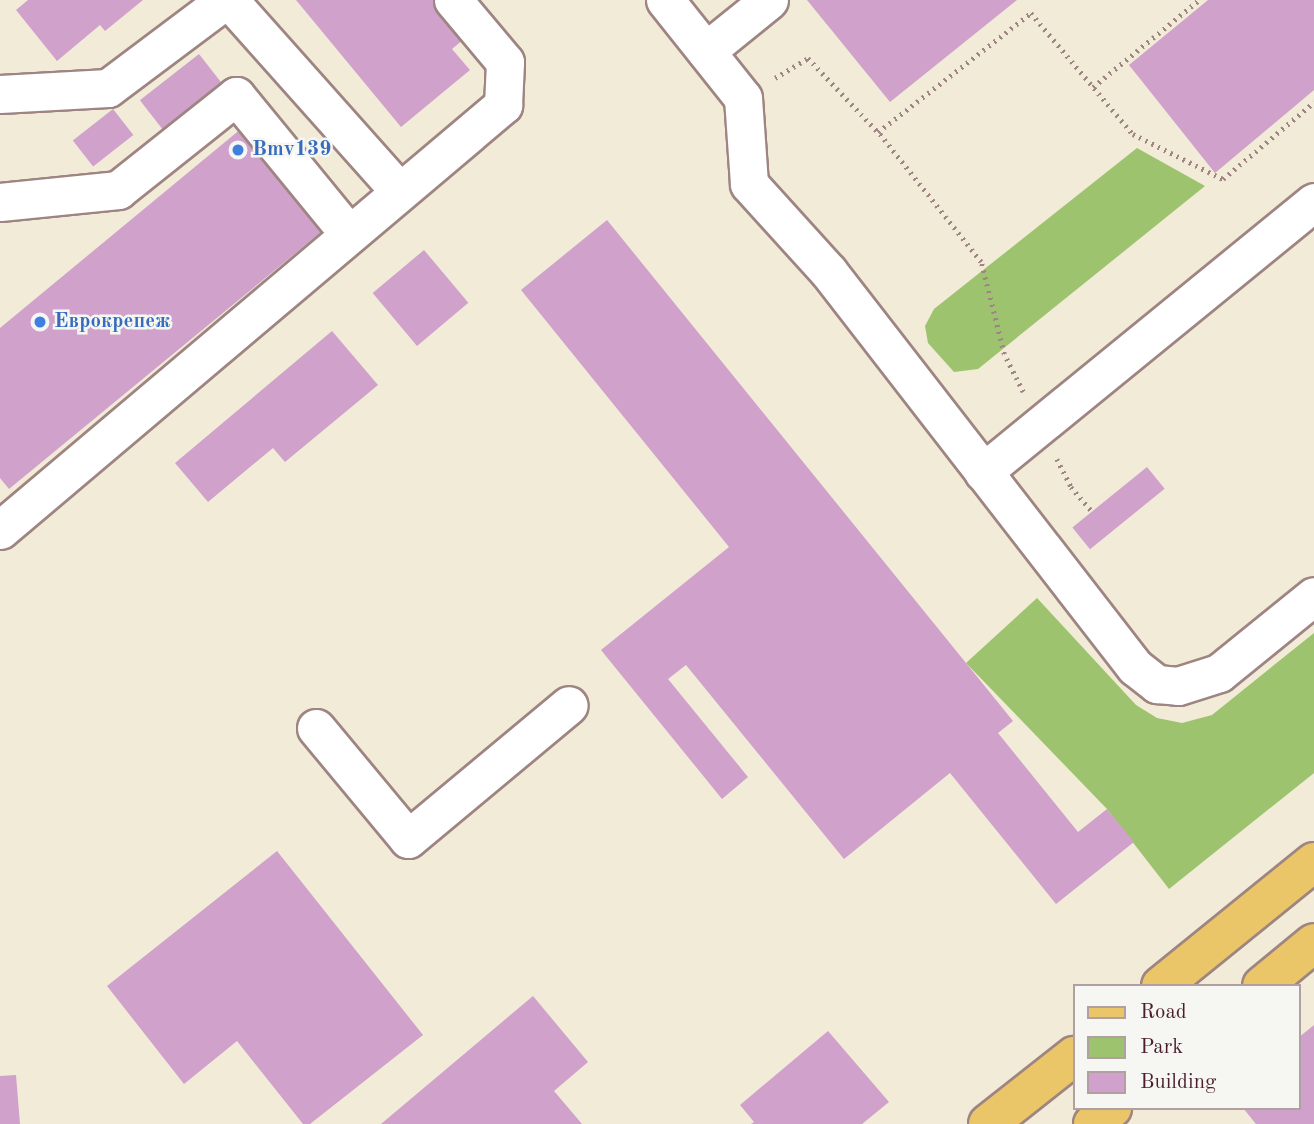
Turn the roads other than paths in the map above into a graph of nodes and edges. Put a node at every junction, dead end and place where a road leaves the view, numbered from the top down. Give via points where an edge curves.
1 (227, 0) edge
2 (453, 0) edge
3 (665, 0) edge
4 (769, 0) edge
5 (720, 39) junction
6 (0, 94) edge
7 (399, 191) junction
8 (0, 202) edge
9 (1314, 202) edge
10 (348, 233) junction
11 (983, 472) junction
12 (0, 530) edge
13 (1314, 596) edge
14 (569, 705) dead end
15 (316, 728) dead end
16 (1314, 862) edge
17 (1314, 943) edge
18 (1163, 984) edge
19 (1264, 984) edge
20 (1072, 1058) edge
21 (1110, 1110) edge
22 (988, 1124) edge
23 (1093, 1124) edge

1 - 6 lane via 108,88
1 - 7 lane
2 - 7 lane via 505,62 503,106
3 - 5 lane
4 - 5 lane
5 - 11 lane via 743,98 749,184 828,271
7 - 10 lane
8 - 10 lane via 118,190 236,96
9 - 11 lane
10 - 12 lane
11 - 13 lane via 1102,628 1135,667 1157,684 1178,686 1219,673
14 - 15 lane via 408,839
16 - 18 main road
17 - 19 main road
20 - 22 main road
21 - 23 main road

